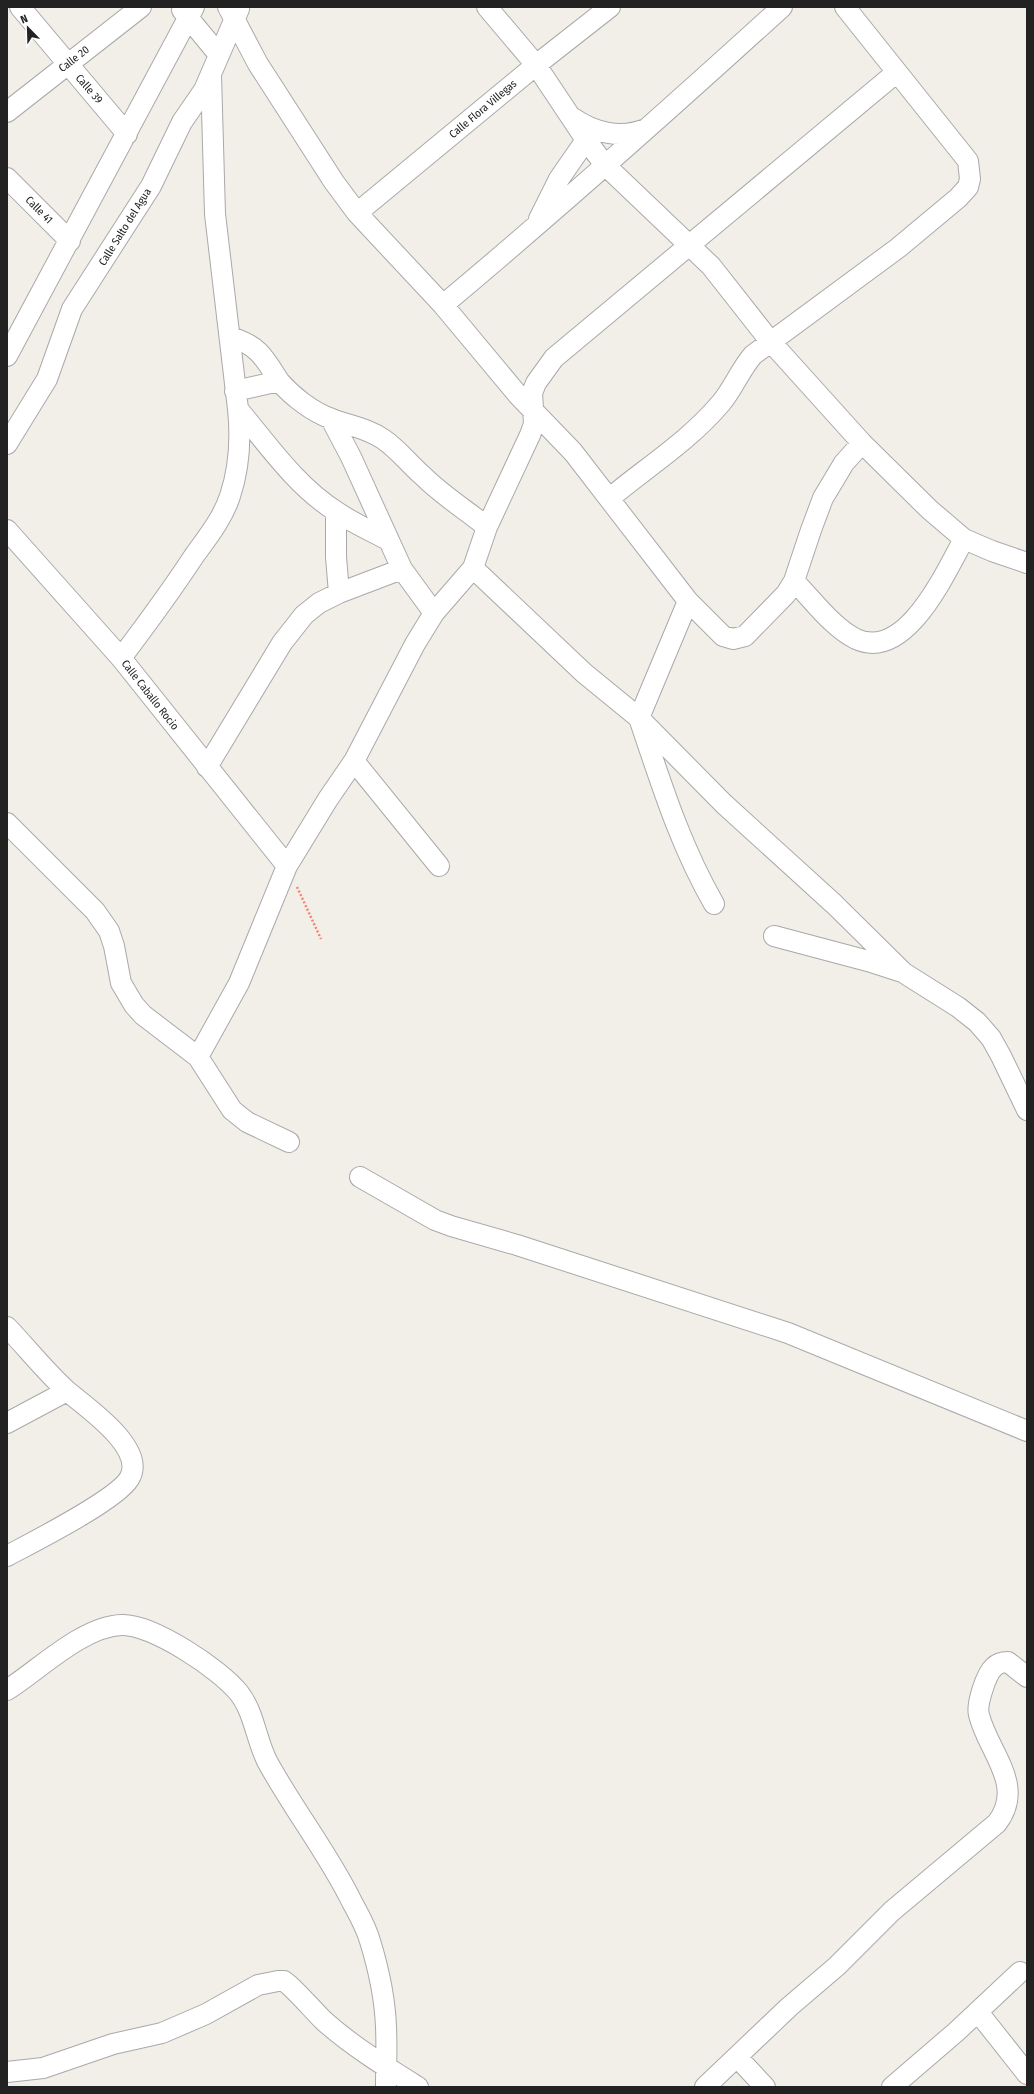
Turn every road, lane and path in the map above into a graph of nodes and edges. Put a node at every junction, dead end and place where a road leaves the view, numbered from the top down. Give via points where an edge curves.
1 (20, 7) edge
2 (141, 7) edge
3 (487, 7) edge
4 (610, 7) edge
5 (782, 7) edge
6 (845, 7) edge
7 (234, 10) edge
8 (187, 11) edge
9 (219, 55) junction
10 (67, 65) junction
11 (536, 65) junction
12 (897, 72) junction
13 (211, 75) junction
14 (7, 112) edge
15 (571, 117) junction
16 (650, 128) junction
17 (127, 134) junction
18 (586, 140) junction
19 (605, 165) junction
20 (7, 178) edge
21 (357, 213) junction
22 (534, 229) junction
23 (70, 241) junction
24 (691, 246) junction
25 (443, 305) junction
26 (230, 337) junction
27 (770, 341) junction
28 (8, 352) edge
29 (279, 381) junction
30 (237, 400) junction
31 (534, 412) junction
32 (331, 419) junction
33 (862, 443) junction
34 (7, 444) edge
35 (610, 498) junction
36 (336, 512) junction
37 (487, 527) junction
38 (7, 530) edge
39 (964, 539) junction
40 (388, 540) junction
41 (1027, 563) edge
42 (473, 568) junction
43 (402, 569) junction
44 (794, 581) junction
45 (339, 593) junction
46 (688, 601) junction
47 (434, 613) junction
48 (122, 658) junction
49 (639, 718) junction
50 (354, 761) junction
51 (207, 767) junction
52 (7, 823) edge
53 (287, 866) junction
54 (439, 866) dead end
55 (714, 904) dead end
56 (774, 936) dead end
57 (322, 939) dead end
58 (904, 973) junction
59 (198, 1057) junction
60 (1027, 1110) edge
61 (289, 1142) dead end
62 (360, 1177) dead end
63 (7, 1327) edge
64 (67, 1391) junction
65 (7, 1423) edge
66 (1027, 1431) edge
67 (7, 1556) edge
68 (1027, 1678) edge
69 (7, 1690) edge
70 (1020, 1972) dead end
71 (978, 2012) junction
72 (737, 2057) junction
73 (7, 2072) edge
74 (1027, 2074) edge
75 (394, 2079) edge
76 (418, 2087) edge
77 (705, 2087) edge
78 (765, 2087) edge
79 (892, 2087) edge

1 - 10 street, Calle 39
2 - 10 street, Calle 20
3 - 11 street
4 - 11 street, Calle Flora Villegas
5 - 16 street
6 - 12 street
7 - 9 street, Calle Salto del Agua
7 - 21 street via 258,64
8 - 9 street
8 - 17 street
9 - 13 street, Calle Salto del Agua
10 - 14 street, Calle 20
10 - 17 street, Calle 39
11 - 15 street
11 - 21 street, Calle Flora Villegas
12 - 24 street
12 - 27 street via 968,161 968,187 898,248
13 - 26 street via 215,214
13 - 34 street, Calle Salto del Agua via 182,122 151,186 72,309 47,378
15 - 16 street via 583,126 620,135
15 - 18 street
16 - 19 street
17 - 23 street
18 - 19 street
18 - 22 street via 559,179
19 - 22 street
19 - 24 street
20 - 23 street, Calle 41
21 - 25 street
22 - 25 street
23 - 28 street
24 - 27 street via 711,266
24 - 31 street via 554,358 532,393
25 - 31 street
26 - 29 street via 259,351
26 - 30 street
27 - 33 street
27 - 35 street via 744,366 722,402 711,414 660,461
29 - 30 street
29 - 32 street via 300,401
30 - 36 street via 281,461
30 - 48 street via 240,428 230,497 222,514
31 - 35 street via 573,452
31 - 37 street via 534,424 530,435
32 - 37 street via 359,427 383,439 424,477
32 - 40 street
33 - 39 street via 930,510
33 - 44 street via 844,463 823,498
35 - 46 street
36 - 40 street
36 - 45 street
37 - 42 street
38 - 48 street, Calle Caballo Rocio
39 - 41 street
39 - 44 street via 932,595 916,617 903,631 879,644 867,643 844,631
40 - 43 street
42 - 47 street
42 - 49 street via 584,672
43 - 45 street
43 - 47 street
44 - 46 street via 776,606 752,630 739,638 723,636
45 - 51 street via 319,603 292,629
46 - 49 street
47 - 50 street
48 - 51 street, Calle Caballo Rocio
49 - 55 street via 684,846 695,872
49 - 58 street via 724,804 834,904
50 - 53 street
50 - 54 street
51 - 53 street, Calle Caballo Rocio
52 - 59 street via 104,923 114,946 121,983 134,1005 143,1015
53 - 57 path
53 - 59 street via 239,983
56 - 58 street
58 - 60 street via 977,1022 991,1038
59 - 61 street via 232,1110 247,1122
62 - 66 street via 435,1220 788,1333
63 - 64 street
64 - 65 street
64 - 67 street via 89,1407 114,1431 130,1458 133,1469 118,1492
68 - 72 street via 1008,1662 998,1664 989,1674 978,1706 979,1716 1006,1782 1009,1796 1000,1818 892,1911 837,1966 789,2006
69 - 75 street via 89,1634 108,1626 122,1625 144,1628 177,1645 225,1678 245,1703 266,1758 334,1866 365,1927 383,1999
70 - 71 street
71 - 74 street
71 - 79 street
72 - 77 street
72 - 78 street
73 - 75 street via 43,2068 113,2044 162,2034 206,2014 258,1985 278,1981 289,1985 325,2021
75 - 76 street

